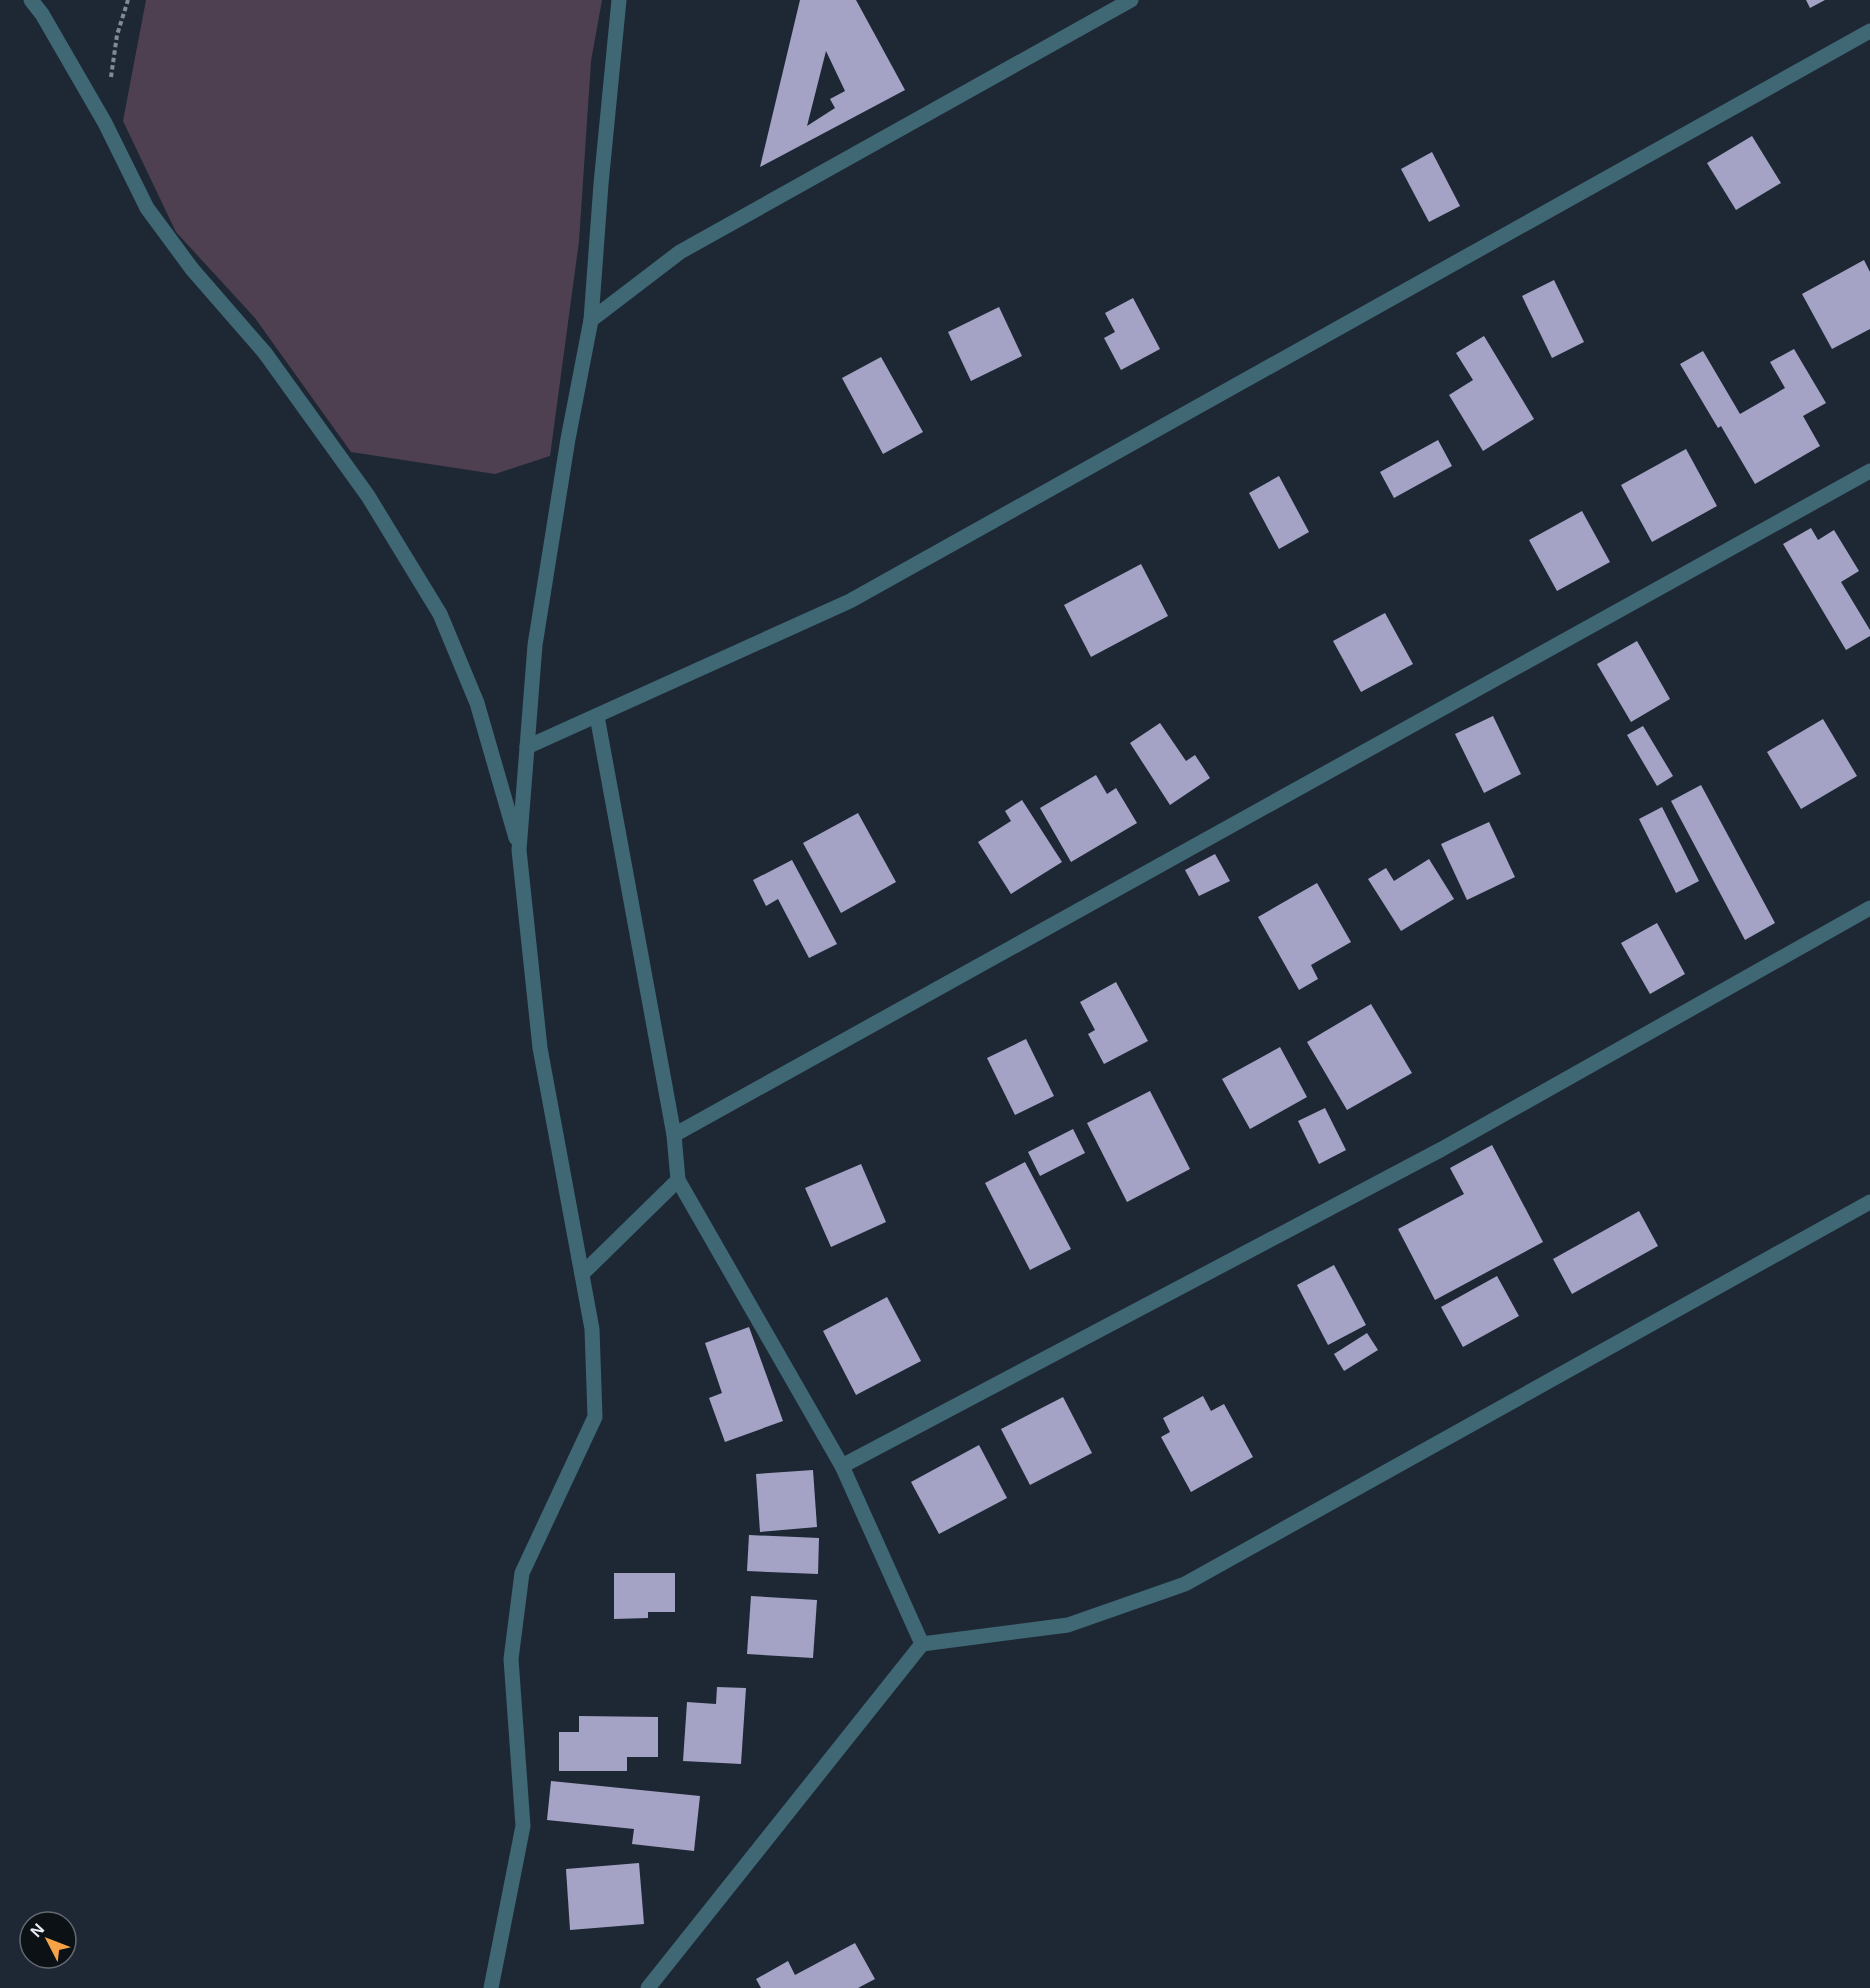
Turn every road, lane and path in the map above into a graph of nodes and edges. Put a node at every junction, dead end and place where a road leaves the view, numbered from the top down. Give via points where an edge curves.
1 (31, 0) edge
2 (128, 0) edge
3 (619, 0) edge
4 (1131, 0) edge
5 (1870, 31) edge
6 (111, 79) dead end
7 (591, 320) junction
8 (1870, 471) edge
9 (597, 716) junction
10 (527, 747) junction
11 (519, 850) junction
12 (1870, 908) edge
13 (674, 1135) junction
14 (678, 1180) junction
15 (1870, 1202) edge
16 (582, 1274) junction
17 (842, 1467) junction
18 (922, 1644) junction
19 (491, 1988) edge
20 (648, 1988) edge

1 - 11 street via 105,123 147,208 192,269 265,353 368,496 440,614 477,703
2 - 6 path via 117,35
3 - 7 street
4 - 7 street via 680,252
5 - 9 street via 850,601
7 - 10 street via 535,645
8 - 13 street
9 - 10 street
9 - 13 street
10 - 11 street
11 - 16 street via 540,1048
12 - 17 street via 1442,1149
13 - 14 street
14 - 16 street
14 - 17 street
15 - 18 street via 1185,1584 1068,1625
16 - 19 street via 592,1329 595,1417 522,1573 511,1659 523,1826
17 - 18 street
18 - 20 street

